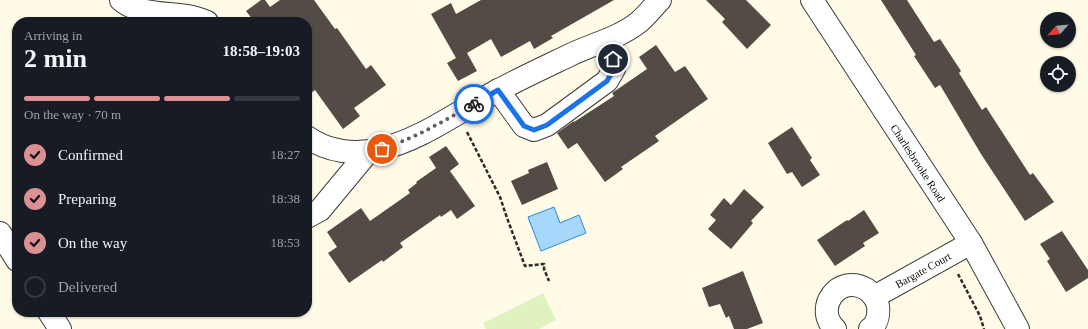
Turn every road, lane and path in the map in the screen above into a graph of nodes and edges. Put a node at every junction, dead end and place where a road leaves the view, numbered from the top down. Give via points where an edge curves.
1 (121, 0) edge
2 (660, 0) edge
3 (812, 0) edge
4 (191, 17) edge
5 (603, 42) junction
6 (498, 90) junction
7 (457, 113) junction
8 (312, 144) edge
9 (368, 152) junction
10 (312, 214) edge
11 (0, 233) edge
12 (971, 243) junction
13 (12, 252) edge
14 (949, 256) junction
15 (549, 281) dead end
16 (874, 297) junction
17 (52, 317) edge
18 (60, 329) edge
19 (835, 329) edge
20 (870, 329) edge
21 (984, 329) edge
22 (1018, 329) edge

1 - 4 street via 154,13
2 - 5 street via 638,22
3 - 12 street, Charlesbrooke Road
5 - 6 street
5 - 6 street via 613,59 614,69 607,81 547,125 534,130 524,126
6 - 7 street
7 - 9 street via 410,139
7 - 15 path via 500,197 525,266 544,264
8 - 9 street via 350,152
9 - 10 street via 320,210
11 - 13 street
12 - 14 street, Bargate Court
12 - 22 street, Charlesbrooke Road
14 - 16 street, Bargate Court
14 - 21 path via 980,316
16 - 19 street via 869,291 854,285 838,289 828,303 827,311
16 - 20 street via 878,304 878,312 877,320
17 - 18 street

